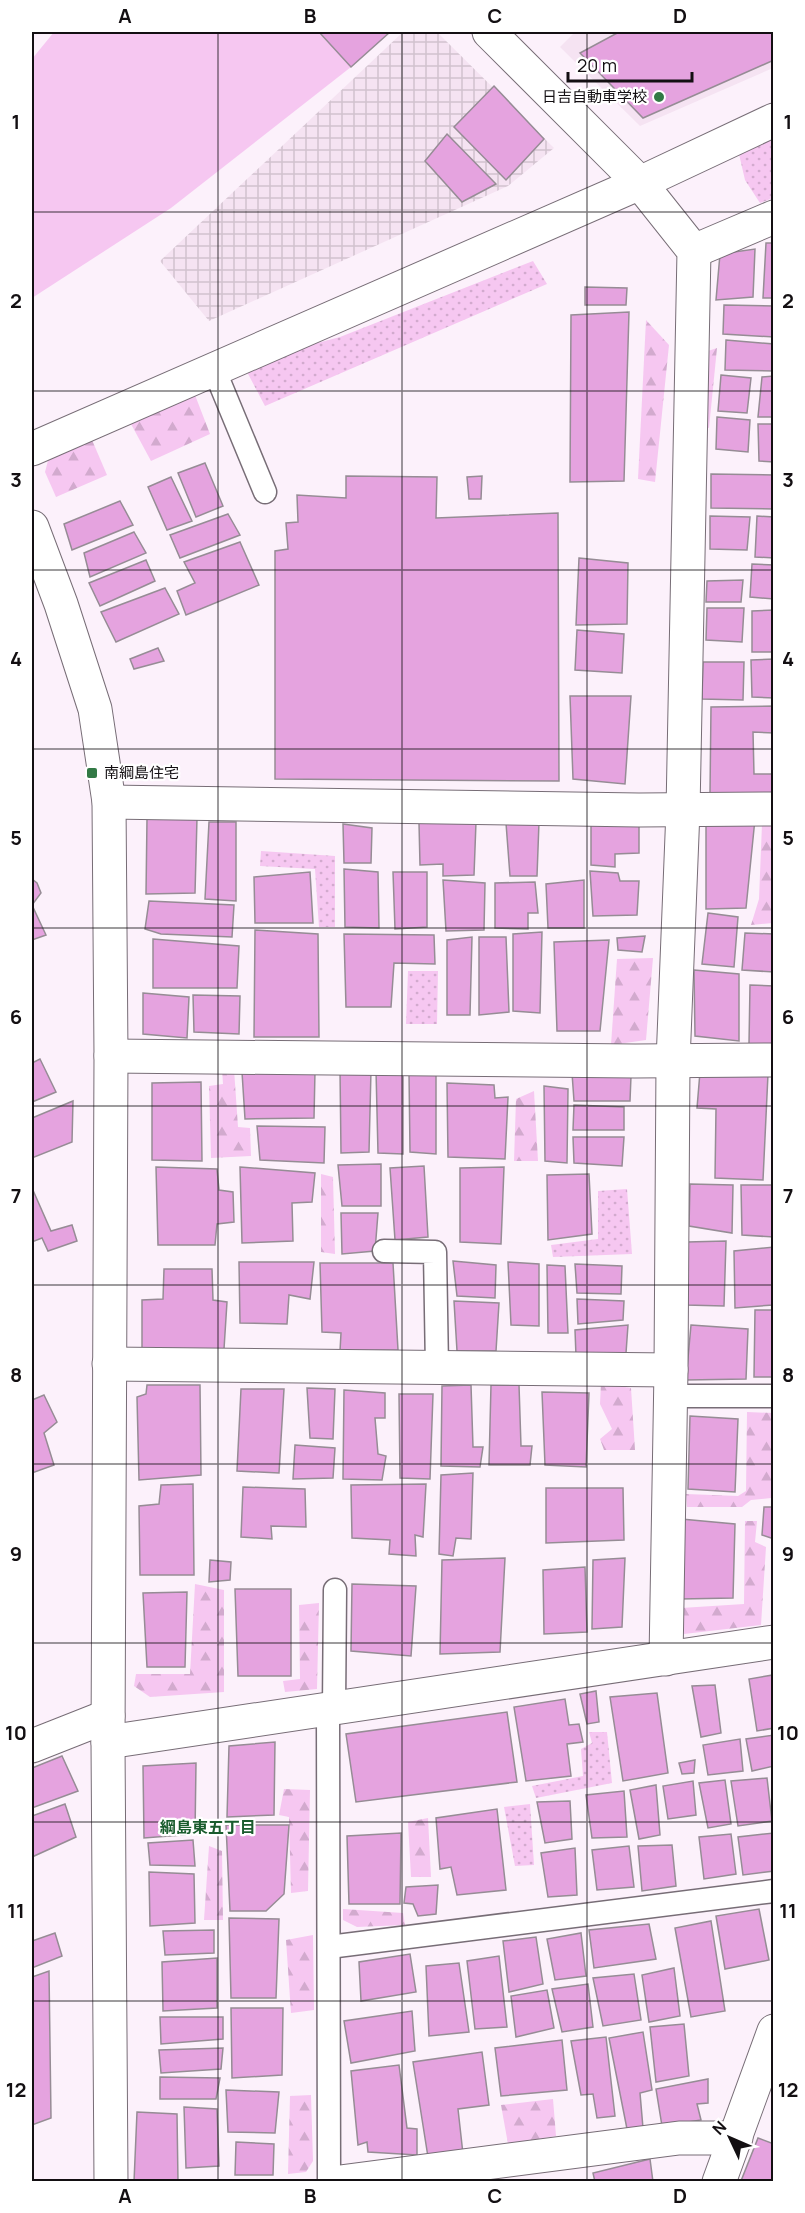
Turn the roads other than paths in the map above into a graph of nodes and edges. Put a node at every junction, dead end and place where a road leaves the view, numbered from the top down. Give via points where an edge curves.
1 (489, 32) edge
2 (774, 120) edge
3 (640, 183) junction
4 (774, 217) edge
5 (694, 251) junction
6 (214, 369) junction
7 (32, 449) edge
8 (265, 492) dead end
9 (32, 527) edge
10 (109, 802) junction
11 (774, 809) edge
12 (682, 810) junction
13 (111, 1056) junction
14 (774, 1060) edge
15 (673, 1062) junction
16 (384, 1251) dead end
17 (109, 1364) junction
18 (437, 1368) junction
19 (671, 1383) junction
20 (774, 1396) edge
21 (335, 1590) dead end
22 (774, 1642) edge
23 (666, 1659) junction
24 (331, 1709) junction
25 (108, 1729) junction
26 (32, 1746) edge
27 (774, 1891) edge
28 (329, 1947) junction
29 (774, 2031) edge
30 (761, 2101) edge
31 (736, 2138) junction
32 (111, 2181) edge
33 (329, 2181) edge
34 (340, 2181) edge
35 (719, 2181) edge

1 - 3 street
2 - 3 street
3 - 5 street
3 - 6 street
4 - 5 street
5 - 12 street
6 - 7 street
6 - 8 lane
9 - 10 street via 94,709
10 - 12 street
10 - 13 street
11 - 12 street
12 - 15 street
13 - 15 street
13 - 17 street
14 - 15 street
15 - 19 street
16 - 18 lane via 435,1252
17 - 18 street
17 - 25 street
18 - 19 street
19 - 20 lane
19 - 23 street
21 - 24 lane
22 - 23 street
23 - 24 street
24 - 25 street
24 - 28 lane
25 - 26 street
25 - 32 street
27 - 28 lane
28 - 33 lane
29 - 30 street
30 - 31 street
31 - 34 street via 679,2139
31 - 35 street

